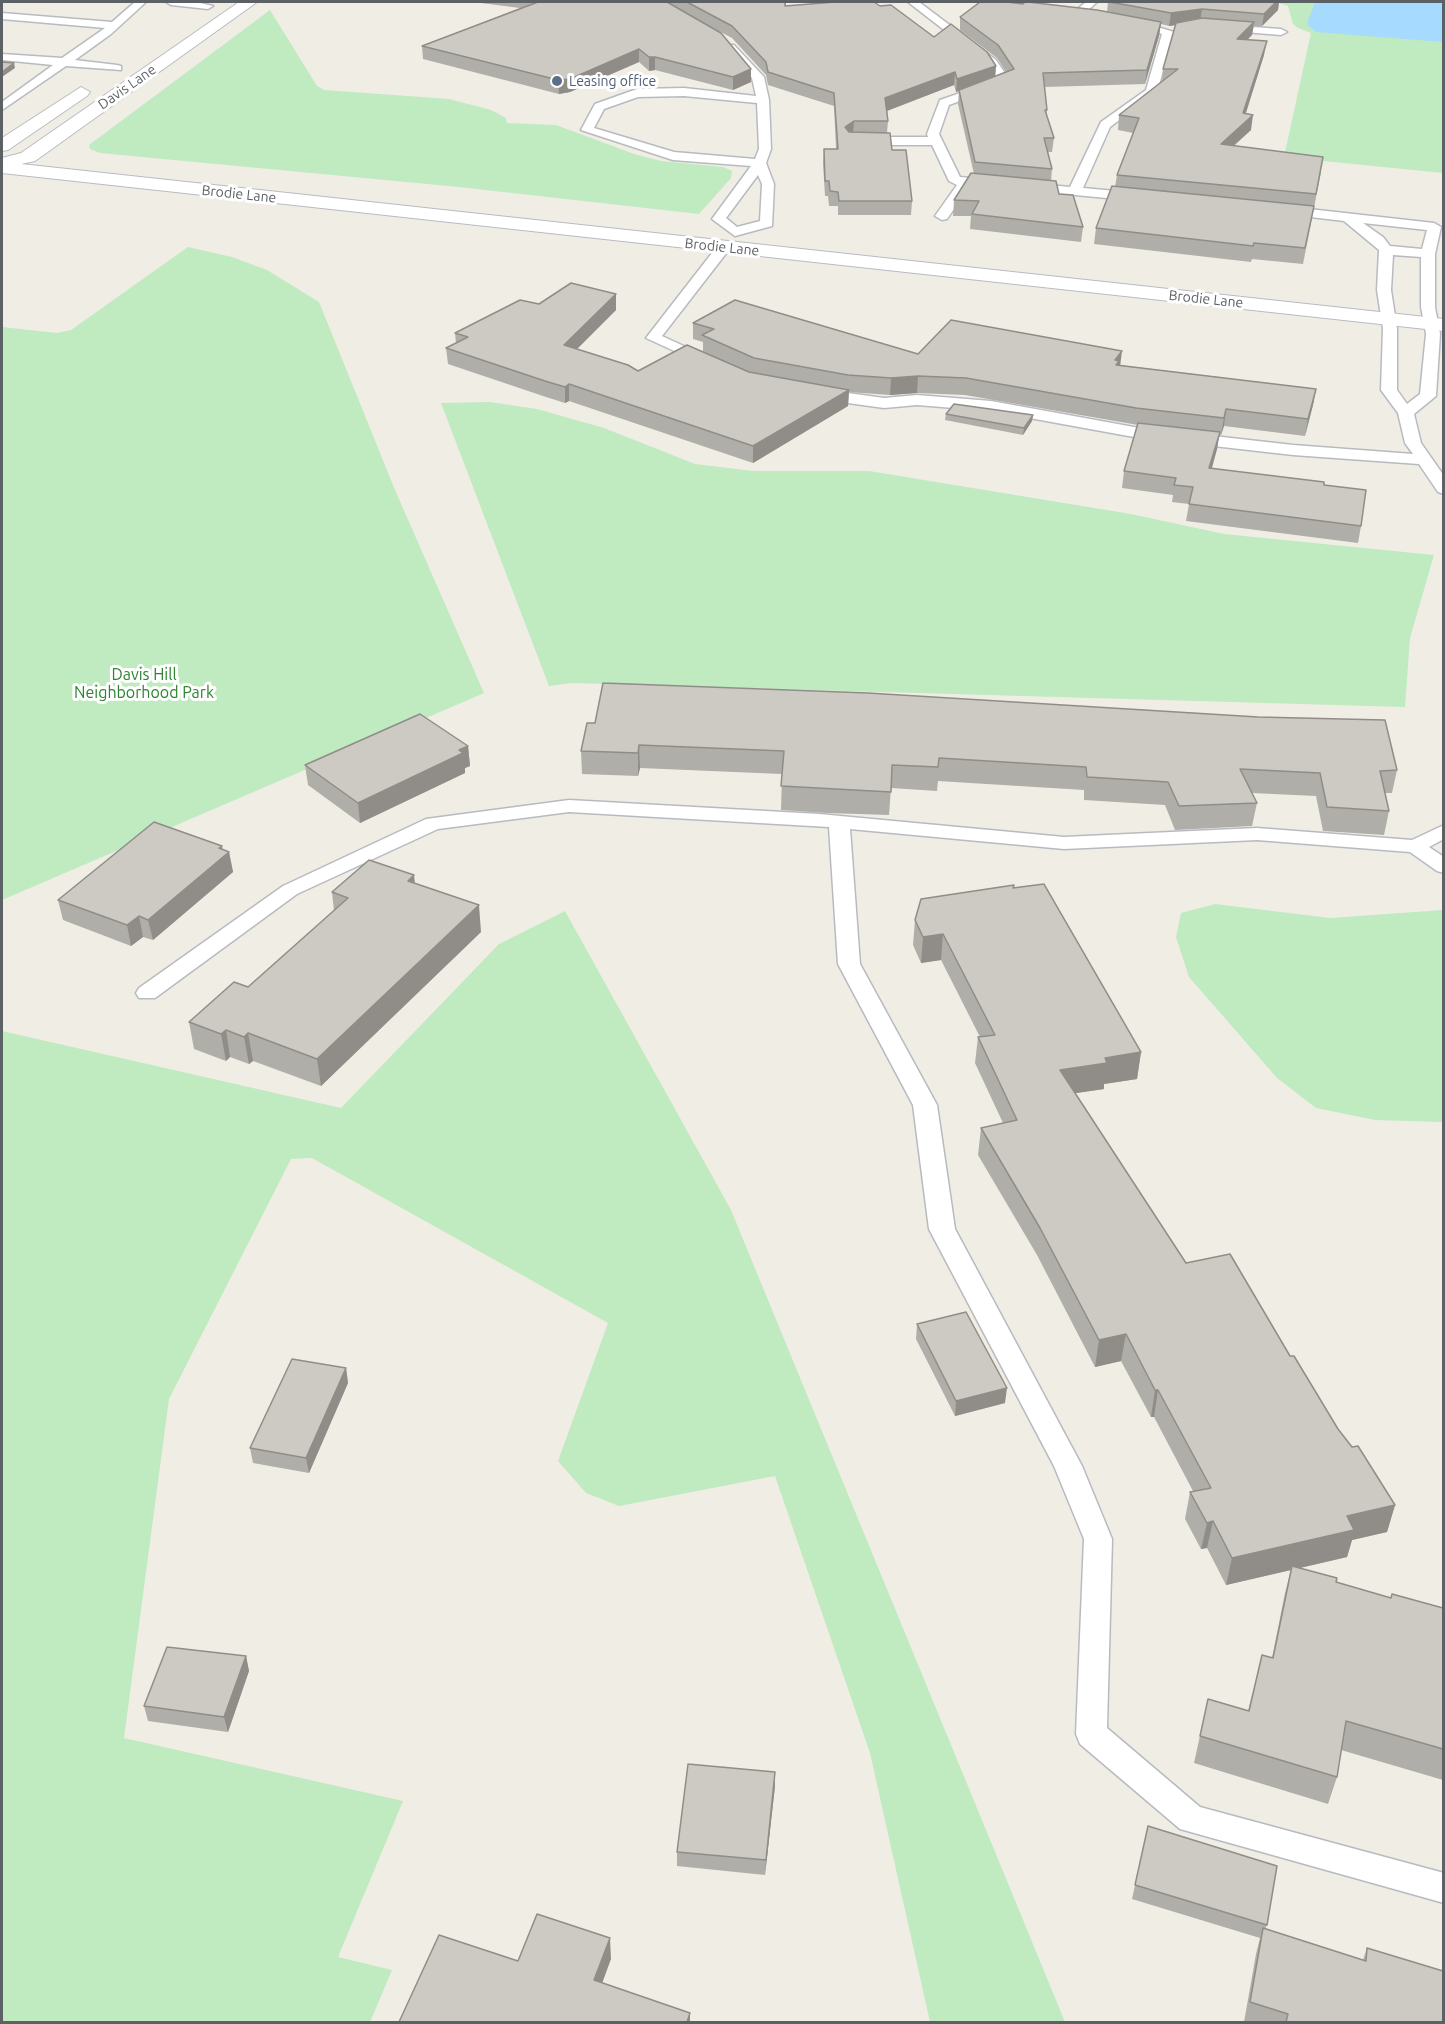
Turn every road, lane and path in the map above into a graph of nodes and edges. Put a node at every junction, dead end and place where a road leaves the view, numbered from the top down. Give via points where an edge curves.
1 (141, 2) edge
2 (171, 2) edge
3 (249, 2) edge
4 (913, 2) edge
5 (1092, 2) edge
6 (211, 4) edge
7 (1079, 13) edge
8 (2, 16) edge
9 (190, 18) dead end
10 (1113, 19) edge
11 (114, 25) junction
12 (1209, 27) edge
13 (1184, 30) edge
14 (1168, 32) junction
15 (1281, 33) dead end
16 (716, 36) edge
17 (2, 57) edge
18 (64, 62) junction
19 (122, 65) joint
20 (155, 67) junction
21 (763, 100) junction
22 (4, 103) edge
23 (854, 141) edge
24 (936, 141) junction
25 (2, 146) edge
26 (2, 154) edge
27 (28, 157) junction
28 (760, 163) junction
29 (2, 166) edge
30 (966, 182) junction
31 (1075, 191) junction
32 (1153, 198) edge
33 (1268, 209) edge
34 (942, 216) dead end
35 (1345, 217) junction
36 (729, 240) junction
37 (1386, 250) junction
38 (1428, 254) junction
39 (1385, 310) junction
40 (1437, 316) edge
41 (717, 367) edge
42 (803, 391) edge
43 (1406, 413) junction
44 (1424, 460) junction
45 (1443, 489) edge
46 (839, 822) junction
47 (1443, 831) edge
48 (1415, 846) junction
49 (1443, 867) edge
50 (147, 993) dead end
51 (1443, 1888) edge

1 - 11 lane
2 - 6 lane
3 - 20 main road, Davis Lane
4 - 24 lane via 992,62 1005,82 944,103 933,134
5 - 7 lane
6 - 9 main road
6 - 20 main road via 215,15 172,45
8 - 11 lane
10 - 14 lane
11 - 18 lane
12 - 15 lane
13 - 14 lane
14 - 31 lane via 1151,92 1106,125
16 - 21 lane via 758,77
17 - 18 lane
18 - 19 lane
18 - 22 lane
19 - 25 main road, Davis Lane
20 - 27 main road, Davis Lane
21 - 28 lane via 765,149
21 - 28 lane via 684,92 637,93 599,107 587,130 673,156
23 - 24 lane
24 - 30 lane via 955,181
26 - 27 main road, Brodie Lane
27 - 29 main road, Davis Lane
27 - 36 main road, Brodie Lane
28 - 36 lane via 719,219
28 - 36 lane via 768,184 767,224
29 - 36 main road, Brodie Lane
30 - 31 lane
30 - 34 lane
31 - 32 lane
33 - 35 lane
35 - 37 lane via 1363,227
35 - 38 lane via 1434,227
36 - 39 main road, Brodie Lane
36 - 41 lane via 653,338
37 - 38 lane
37 - 39 lane
38 - 40 lane
39 - 40 main road, Brodie Lane
39 - 43 lane via 1390,329 1389,390
40 - 43 lane via 1428,396
42 - 44 lane via 884,403 916,400 991,406 1134,432
43 - 44 lane via 1413,443
44 - 45 lane
46 - 48 lane via 1064,843 1257,834
46 - 50 lane via 569,806 433,823 290,890
46 - 51 lane via 849,964 925,1105 942,1229 1068,1466 1098,1539 1091,1734 1191,1819
47 - 48 lane
48 - 49 lane

